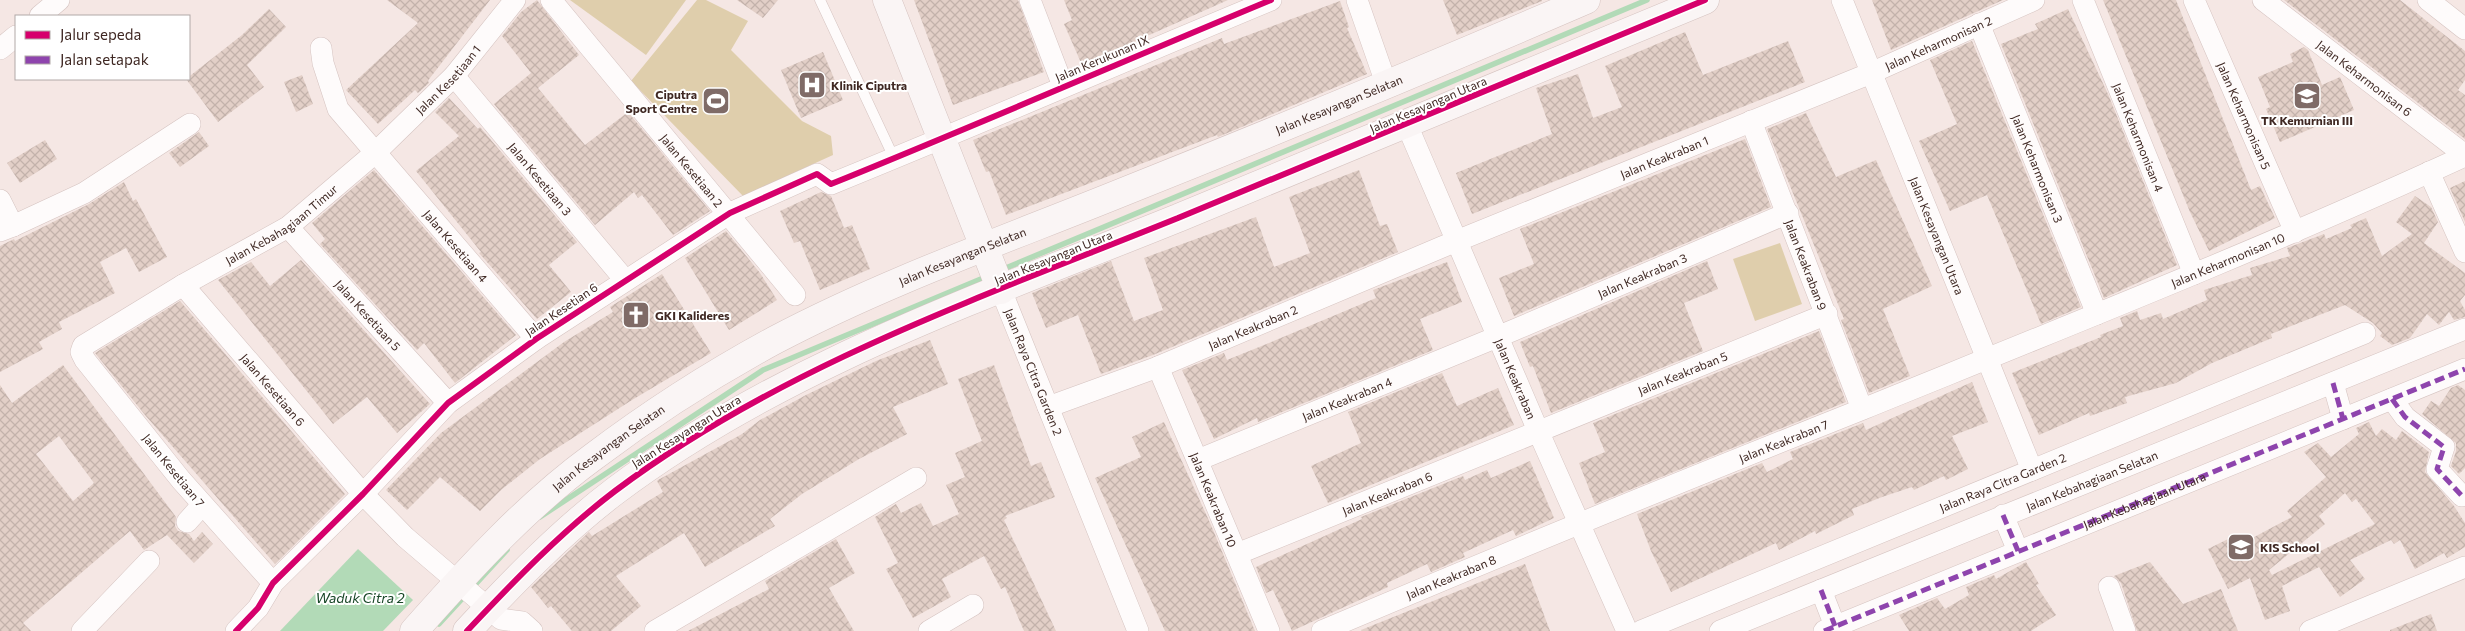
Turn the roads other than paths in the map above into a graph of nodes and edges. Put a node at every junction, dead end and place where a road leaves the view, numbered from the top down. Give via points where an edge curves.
1 (59, 0) edge
2 (515, 0) edge
3 (551, 0) edge
4 (820, 0) edge
5 (887, 0) edge
6 (1030, 0) edge
7 (1271, 0) edge
8 (1357, 0) edge
9 (1586, 0) edge
10 (1705, 0) edge
11 (1842, 0) edge
12 (2034, 0) edge
13 (2083, 0) edge
14 (2194, 0) edge
15 (2263, 0) edge
16 (2428, 0) edge
17 (41, 15) edge
18 (1978, 24) junction
19 (2465, 29) edge
20 (15, 37) edge
21 (321, 48) dead end
22 (0, 49) edge
23 (1871, 73) junction
24 (454, 76) junction
25 (1063, 86) junction
26 (1387, 86) junction
27 (1751, 120) junction
28 (190, 124) dead end
29 (1406, 125) junction
30 (942, 138) junction
31 (375, 152) junction
32 (2465, 155) edge
33 (894, 158) junction
34 (2429, 172) junction
35 (0, 200) edge
36 (730, 213) junction
37 (1788, 213) junction
38 (288, 227) junction
39 (6, 229) edge
40 (2295, 232) junction
41 (1456, 241) junction
42 (985, 248) junction
43 (2465, 252) edge
44 (2194, 274) junction
45 (625, 280) junction
46 (184, 285) junction
47 (1000, 287) junction
48 (795, 294) dead end
49 (1827, 314) junction
50 (2097, 314) junction
51 (2465, 329) edge
52 (2365, 333) dead end
53 (1498, 337) junction
54 (536, 339) junction
55 (81, 352) joint
56 (1987, 358) junction
57 (1158, 367) junction
58 (2465, 370) edge
59 (2392, 399) junction
60 (448, 403) junction
61 (2338, 403) junction
62 (1048, 408) junction
63 (1862, 409) junction
64 (1539, 433) junction
65 (1198, 460) junction
66 (2032, 470) junction
67 (916, 478) dead end
68 (363, 494) junction
69 (2464, 496) edge
70 (202, 505) junction
71 (2004, 518) junction
72 (187, 522) dead end
73 (1579, 523) junction
74 (2018, 549) junction
75 (1237, 554) junction
76 (149, 561) dead end
77 (2465, 567) edge
78 (273, 583) junction
79 (460, 586) junction
80 (2109, 587) dead end
81 (1823, 593) junction
82 (973, 605) dead end
83 (494, 616) edge
84 (1831, 627) edge
85 (82, 631) edge
86 (236, 631) edge
87 (414, 631) edge
88 (467, 631) edge
89 (532, 631) edge
90 (655, 631) edge
91 (929, 631) edge
92 (1138, 631) edge
93 (1269, 631) edge
94 (1322, 631) edge
95 (1627, 631) edge
96 (1641, 631) edge
97 (1720, 631) edge
98 (2125, 631) edge
99 (2310, 631) edge

1 - 17 street
2 - 24 street, Jalan Kesetiaan 1
3 - 36 street, Jalan Kesetiaan 2
4 - 33 lane
5 - 30 street, Jalan Raya Citra Garden 2
6 - 25 street
7 - 25 street, Jalan Kerukunan IX
8 - 26 street
9 - 26 street, Jalan Kesayangan Selatan
10 - 29 street, Jalan Kesayangan Utara
11 - 23 street, Jalan Kesayangan Utara
12 - 18 street, Jalan Keharmonisan 2
13 - 44 street, Jalan Keharmonisan 4
14 - 40 street, Jalan Keharmonisan 5
15 - 32 street, Jalan Keharmonisan 6
16 - 19 street
18 - 23 street, Jalan Keharmonisan 2
18 - 50 street, Jalan Keharmonisan 3
20 - 22 street
21 - 31 street via 338,109
23 - 27 street, Jalan Keakraban 1
23 - 56 street, Jalan Kesayangan Utara
24 - 31 street, Jalan Kesetiaan 1
24 - 45 street, Jalan Kesetiaan 3
25 - 30 street, Jalan Kerukunan IX
26 - 42 street, Jalan Kesayangan Selatan
27 - 37 street, Jalan Keakraban 9
27 - 41 street, Jalan Keakraban 1
28 - 39 street via 84,193
29 - 41 street, Jalan Keakraban
29 - 47 street, Jalan Kesayangan Utara
30 - 33 street, Jalan Kesetian 6
30 - 42 street, Jalan Raya Citra Garden 2
31 - 38 street, Jalan Kebahagiaan Timur
31 - 54 street, Jalan Kesetiaan 4
32 - 34 street, Jalan Keharmonisan 10
33 - 36 street, Jalan Kesetian 6 via 831,184 817,174
34 - 40 street, Jalan Keharmonisan 10
34 - 43 street
35 - 39 street
36 - 45 street, Jalan Kesetian 6
36 - 48 street, Jalan Kesetiaan 2
37 - 49 street, Jalan Keakraban 9
37 - 53 street, Jalan Keakraban 3
38 - 46 street, Jalan Kebahagiaan Timur
38 - 60 street, Jalan Kesetiaan 5
40 - 44 street, Jalan Keharmonisan 10
41 - 53 street, Jalan Keakraban
41 - 57 street, Jalan Keakraban 2
42 - 47 street, Jalan Raya Citra Garden 2
42 - 79 street, Jalan Kesayangan Selatan via 814,321 740,359 680,397 590,459 554,489 515,524
44 - 50 street, Jalan Keharmonisan 10
45 - 54 street, Jalan Kesetian 6
46 - 55 street, Jalan Kebahagiaan Timur via 88,340
46 - 68 street, Jalan Kesetiaan 6
47 - 62 street, Jalan Raya Citra Garden 2
47 - 83 street, Jalan Kesayangan Utara via 829,362 667,455 593,508 559,537
49 - 63 street, Jalan Keakraban 9
49 - 64 street, Jalan Keakraban 5
50 - 56 street, Jalan Keharmonisan 10
51 - 61 street, Jalan Kebahagiaan Selatan
52 - 66 street, Jalan Raya Citra Garden 2
53 - 64 street, Jalan Keakraban
53 - 65 street, Jalan Keakraban 4
54 - 60 street, Jalan Kesetian 6
55 - 70 street, Jalan Kesetiaan 7
56 - 63 street, Jalan Keakraban 7
56 - 66 street, Jalan Kesayangan Utara
57 - 62 street, Jalan Keakraban 2
57 - 65 street, Jalan Keakraban 10
58 - 59 street, Jalan Kebahagiaan Utara
59 - 61 street, Jalan Kebahagiaan Utara
59 - 69 street via 2405,417 2444,447 2437,469
60 - 68 street, Jalan Kesetian 6
61 - 71 street, Jalan Kebahagiaan Selatan
61 - 74 street, Jalan Kebahagiaan Utara
62 - 92 street, Jalan Raya Citra Garden 2
63 - 73 street, Jalan Keakraban 7
64 - 73 street, Jalan Keakraban
64 - 75 street, Jalan Keakraban 6
65 - 75 street, Jalan Keakraban 10
66 - 96 street, Jalan Raya Citra Garden 2
67 - 90 street
68 - 78 street, Jalan Kesetian 6
68 - 79 street, Jalan Kesetiaan 6
70 - 72 street
70 - 78 street, Jalan Kesetiaan 7
71 - 74 street
71 - 81 street, Jalan Kebahagiaan Selatan
73 - 94 street, Jalan Keakraban 8
73 - 95 street, Jalan Keakraban
74 - 84 street, Jalan Kebahagiaan Utara
75 - 93 street, Jalan Keakraban 10
76 - 85 street
77 - 99 street
78 - 86 street, Jalan Kesetian 6 via 258,608
79 - 83 street, Jalan Kesetiaan 6
79 - 87 street, Jalan Kesayangan Selatan
80 - 98 street
81 - 84 street
81 - 97 street, Jalan Kebahagiaan Selatan
82 - 91 street
83 - 88 street, Jalan Kesayangan Utara
83 - 89 street via 522,622

